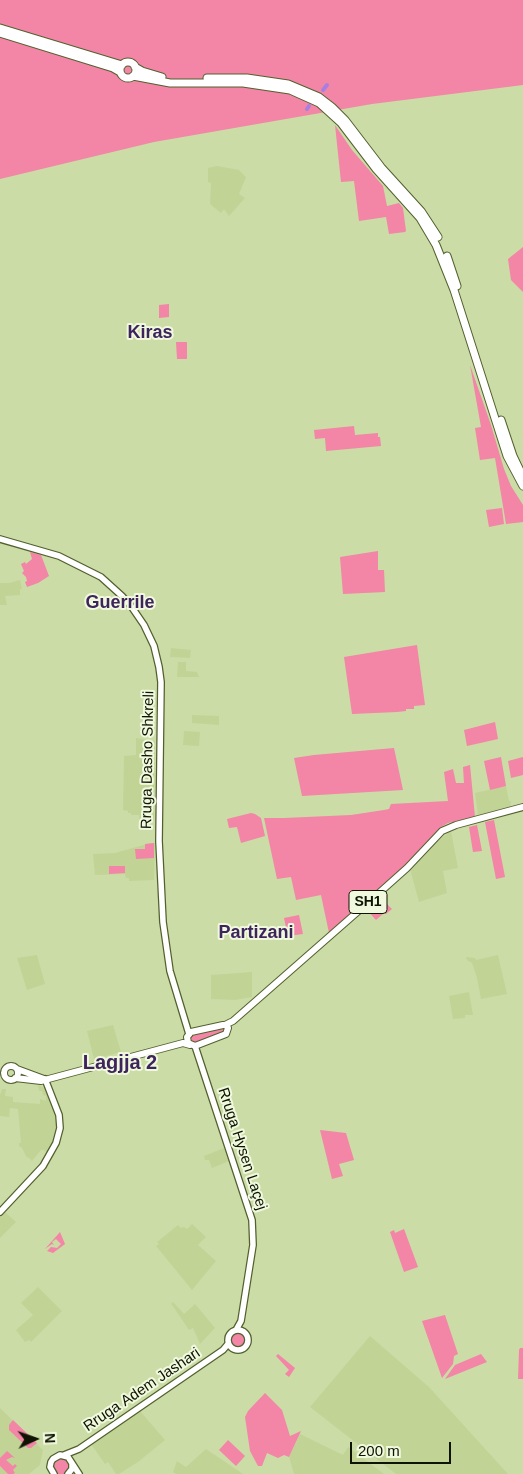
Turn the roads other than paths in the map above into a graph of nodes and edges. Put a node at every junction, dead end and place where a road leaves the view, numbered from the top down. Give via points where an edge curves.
1 (0, 28) edge
2 (0, 33) edge
3 (135, 67) junction
4 (122, 68) junction
5 (133, 76) junction
6 (523, 477) edge
7 (523, 486) edge
8 (0, 539) edge
9 (523, 808) edge
10 (227, 1028) junction
11 (189, 1034) junction
12 (182, 1043) junction
13 (193, 1046) junction
14 (17, 1070) junction
15 (2, 1073) edge
16 (12, 1079) junction
17 (45, 1079) junction
18 (0, 1080) edge
19 (0, 1212) edge
20 (241, 1321) junction
21 (236, 1330) junction
22 (243, 1332) junction
23 (230, 1346) junction
24 (76, 1451) junction
25 (64, 1455) junction
26 (71, 1462) junction
27 (52, 1473) edge
28 (68, 1474) edge
29 (79, 1474) edge

1 - 4 highway
2 - 4 highway
3 - 4 highway via 130,63
3 - 5 highway
3 - 6 highway via 169,78 247,78 288,84 319,98 339,114 421,211 444,248 513,456
4 - 5 highway via 126,78
5 - 7 highway via 170,83 243,83 290,90 319,103 341,123 376,169 420,218 436,244 507,456
8 - 11 main road, Rruga Dasho Shkreli via 59,556 101,577 132,606 154,646 161,682 159,841 162,922 170,971
9 - 10 main road, SH1 via 442,831 406,868
10 - 11 main road
10 - 13 main road via 225,1035
11 - 12 main road
11 - 13 main road via 188,1040
12 - 13 main road
12 - 17 main road
13 - 20 main road, Rruga Hysen Laçej via 252,1220 254,1237
14 - 15 main road via 11,1066
14 - 16 main road via 18,1074
14 - 17 main road
15 - 16 main road
16 - 17 main road
16 - 18 main road
17 - 19 main road via 58,1115 60,1131 43,1166
20 - 21 main road
20 - 22 main road
21 - 22 main road
21 - 23 main road via 228,1336
22 - 23 main road via 247,1337 246,1344 241,1349
23 - 24 main road, Rruga Adem Jashari
24 - 25 main road
24 - 26 main road
25 - 26 main road
25 - 27 main road via 53,1458
26 - 28 main road via 72,1469
26 - 29 main road

